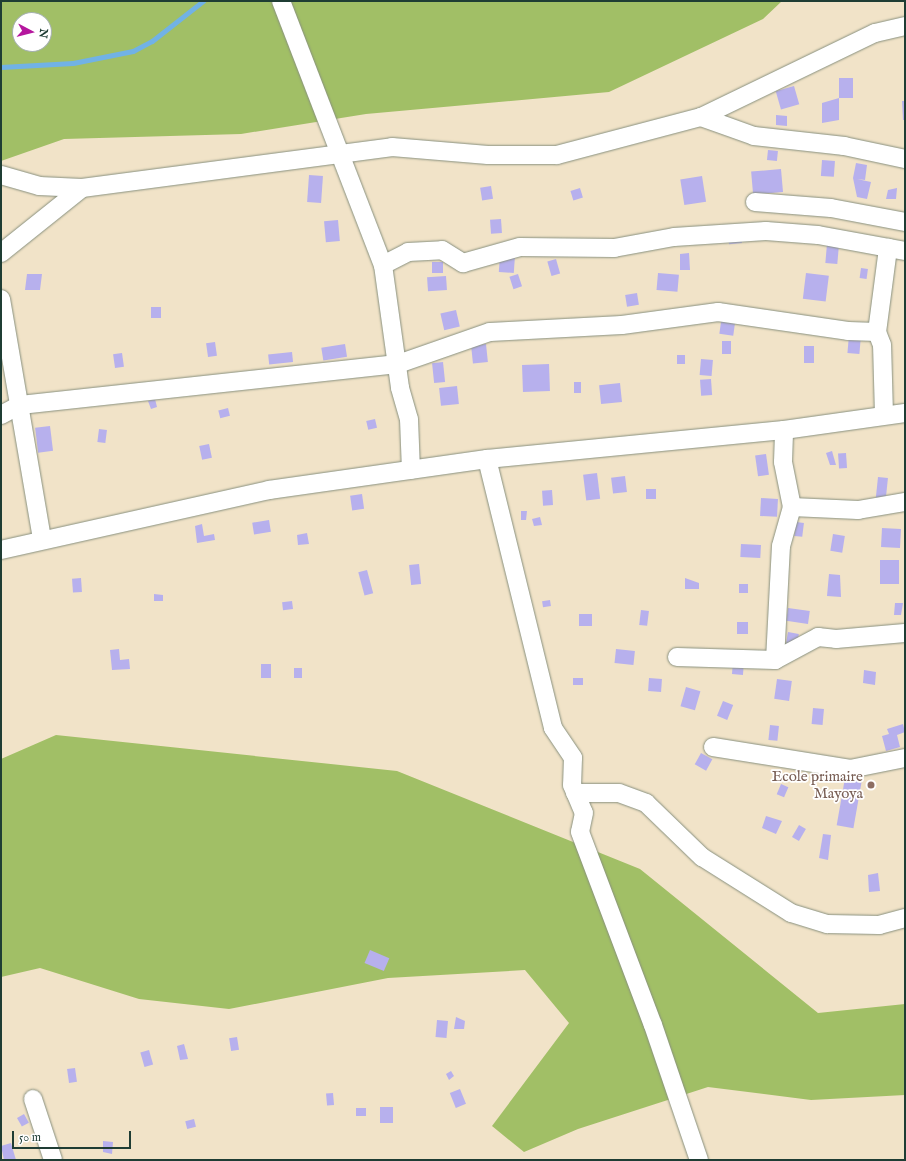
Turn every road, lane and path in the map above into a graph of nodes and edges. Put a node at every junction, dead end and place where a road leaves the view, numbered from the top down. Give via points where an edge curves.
1 (281, 1) edge
2 (905, 26) edge
3 (701, 117) junction
4 (338, 151) junction
5 (905, 159) edge
6 (1, 175) edge
7 (82, 188) junction
8 (755, 202) dead end
9 (905, 222) edge
10 (896, 249) edge
11 (1, 253) edge
12 (383, 265) junction
13 (1, 300) edge
14 (877, 332) junction
15 (398, 364) junction
16 (20, 405) junction
17 (905, 413) edge
18 (1, 415) edge
19 (884, 415) junction
20 (784, 430) junction
21 (488, 459) junction
22 (411, 470) junction
23 (905, 502) edge
24 (792, 507) junction
25 (42, 540) junction
26 (1, 550) edge
27 (905, 633) edge
28 (677, 657) dead end
29 (775, 660) junction
30 (714, 747) dead end
31 (905, 758) edge
32 (575, 793) junction
33 (905, 918) edge
34 (33, 1099) dead end
35 (53, 1160) edge
36 (699, 1160) edge

1 - 4 street
2 - 3 street via 876,34
3 - 4 street via 557,155 488,155 392,147
3 - 5 street via 754,136 844,146
4 - 7 street
4 - 12 street
6 - 7 street via 39,186
7 - 11 street
8 - 9 street via 832,208
10 - 12 street via 818,235 766,231 674,237 614,248 520,247 463,263 442,250 408,252
10 - 14 street
12 - 15 street
13 - 16 street
14 - 15 street via 848,331 718,312 622,325 490,332
14 - 19 street via 882,344
15 - 16 street
15 - 22 street via 409,420
16 - 18 street
16 - 25 street
17 - 19 street
19 - 20 street
20 - 21 street
20 - 24 street via 782,462
21 - 22 street
21 - 32 street via 553,728 573,758
22 - 25 street via 269,490
23 - 24 street via 858,510
24 - 29 street via 781,546
25 - 26 street
27 - 29 street via 836,639 818,637
28 - 29 street
30 - 31 street via 850,769
32 - 33 street via 619,793 646,803 702,857 791,913 827,924 879,925
32 - 36 street via 584,813 580,832 653,1025
34 - 35 street

